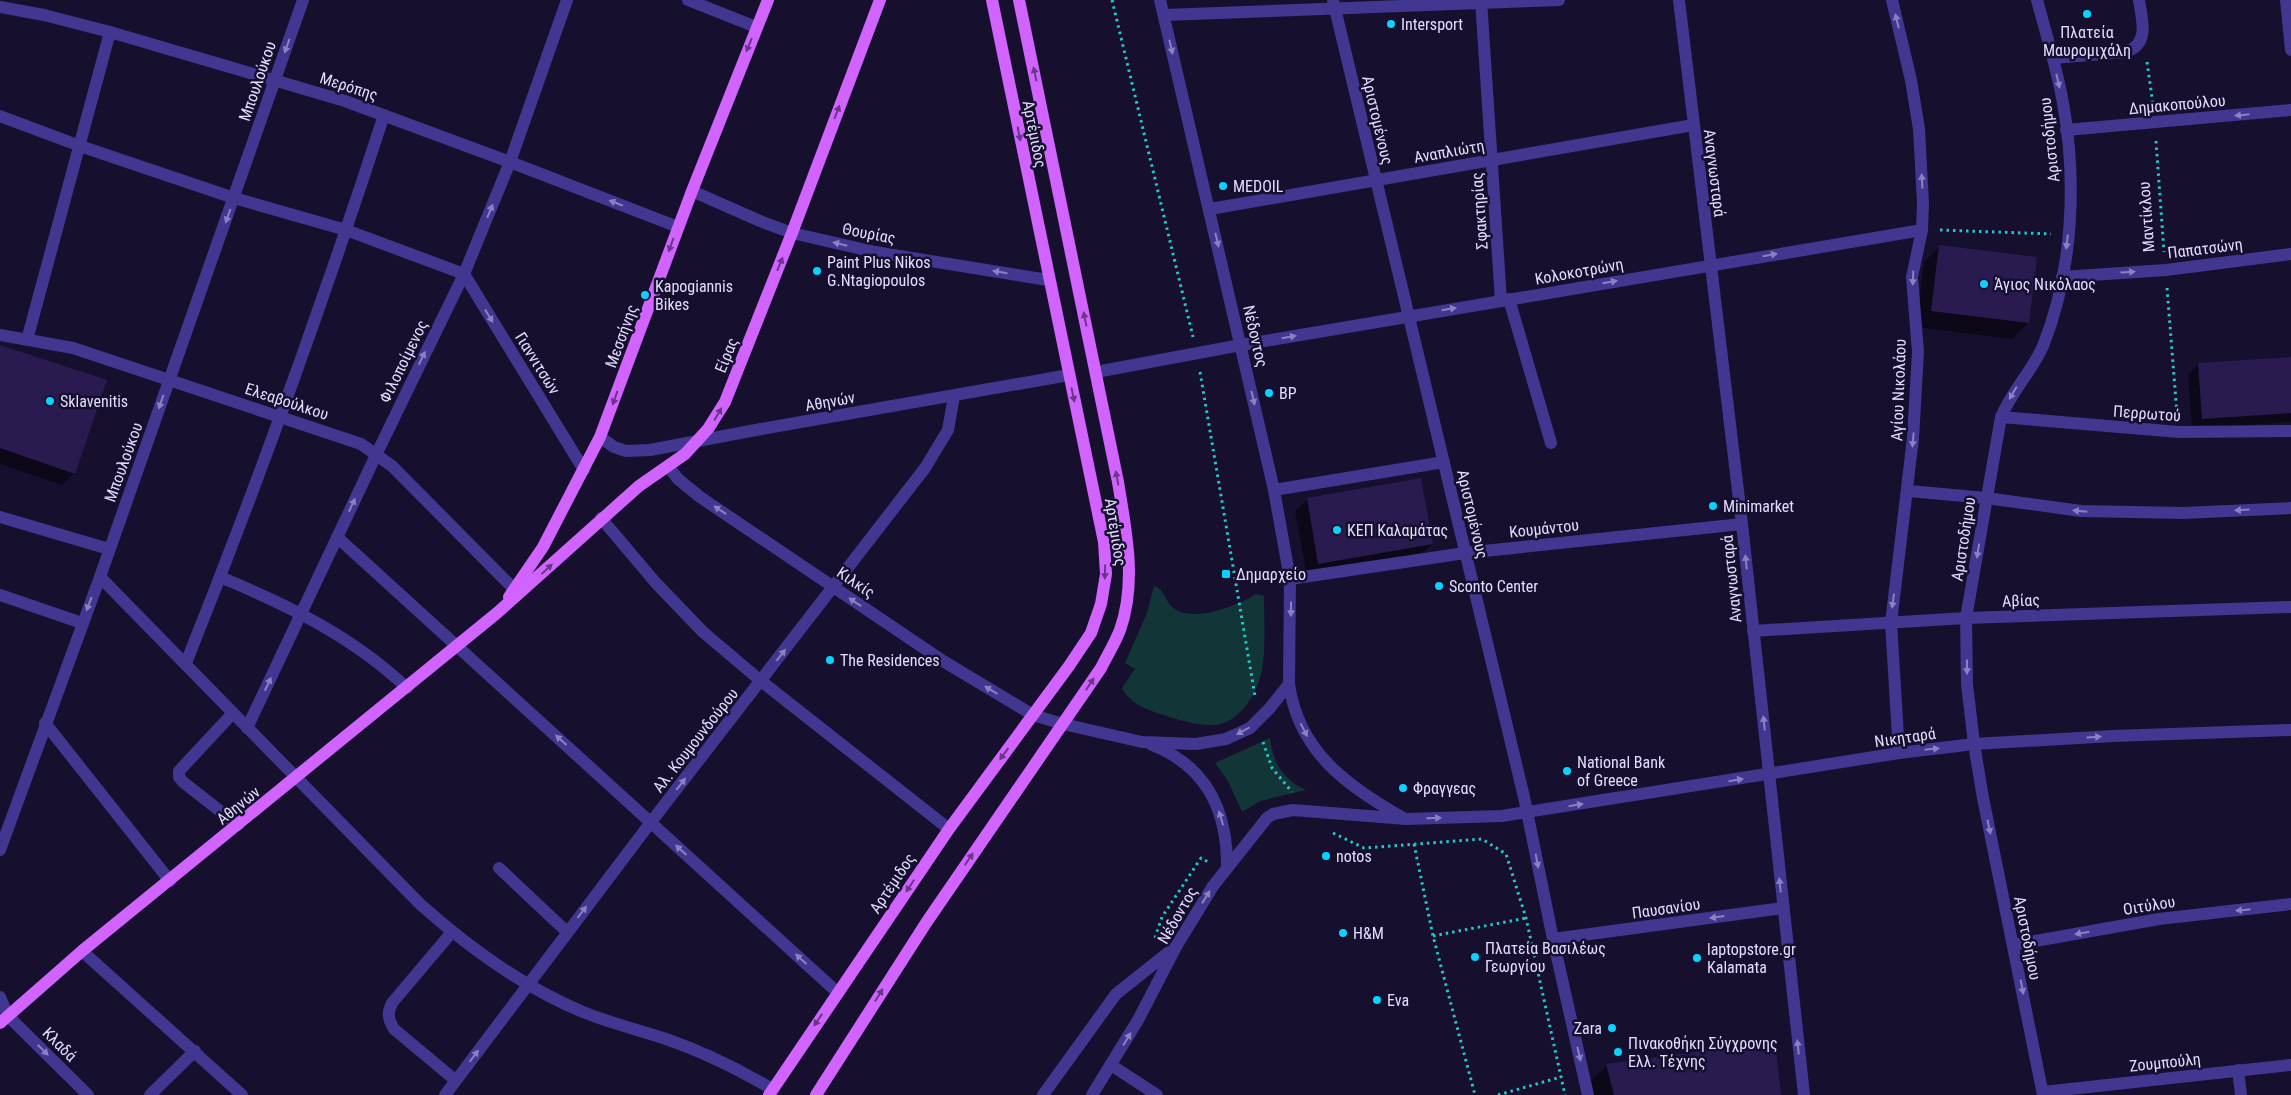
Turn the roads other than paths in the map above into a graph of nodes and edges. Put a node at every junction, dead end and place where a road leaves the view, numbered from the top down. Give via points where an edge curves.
1 (303, 0) edge
2 (568, 0) edge
3 (688, 0) edge
4 (768, 0) edge
5 (880, 0) edge
6 (992, 0) edge
7 (1019, 0) edge
8 (1160, 0) edge
9 (1543, 0) edge
10 (1559, 0) edge
11 (1679, 0) edge
12 (1892, 0) edge
13 (2037, 0) edge
14 (2139, 0) edge
15 (2286, 0) edge
16 (1481, 2) edge
17 (1334, 5) edge
18 (26, 6) edge
19 (0, 7) edge
20 (1164, 15) junction
21 (756, 27) junction
22 (110, 32) junction
23 (2291, 50) edge
24 (2053, 58) junction
25 (274, 79) junction
26 (2291, 110) edge
27 (384, 115) junction
28 (0, 116) edge
29 (1693, 126) junction
30 (2066, 130) junction
31 (80, 146) junction
32 (1492, 160) junction
33 (510, 162) junction
34 (1376, 180) junction
35 (692, 191) junction
36 (234, 198) junction
37 (1210, 209) junction
38 (678, 227) junction
39 (346, 230) junction
40 (1922, 230) junction
41 (792, 233) junction
42 (2291, 254) edge
43 (1711, 265) junction
44 (464, 274) junction
45 (2062, 278) junction
46 (1048, 280) junction
47 (1505, 300) junction
48 (1409, 316) junction
49 (0, 336) edge
50 (27, 340) junction
51 (1241, 345) junction
52 (1096, 372) junction
53 (1069, 375) junction
54 (169, 379) junction
55 (954, 396) junction
56 (280, 417) junction
57 (2001, 418) junction
58 (2291, 431) edge
59 (600, 437) junction
60 (698, 442) junction
61 (1551, 443) dead end
62 (376, 453) junction
63 (1444, 462) junction
64 (668, 466) junction
65 (584, 470) junction
66 (1274, 490) junction
67 (1909, 491) junction
68 (1986, 498) junction
69 (2291, 508) edge
70 (0, 517) edge
71 (601, 518) junction
72 (1742, 524) junction
73 (337, 537) junction
74 (109, 549) junction
75 (1465, 553) junction
76 (100, 577) junction
77 (220, 577) junction
78 (1290, 580) junction
79 (833, 587) junction
80 (514, 589) junction
81 (0, 595) edge
82 (2291, 607) edge
83 (302, 613) junction
84 (497, 613) junction
85 (1966, 618) junction
86 (82, 623) junction
87 (1891, 623) junction
88 (1753, 631) junction
89 (457, 647) junction
90 (186, 663) junction
91 (761, 681) junction
92 (1289, 684) junction
93 (407, 688) junction
94 (233, 713) junction
95 (1033, 715) junction
96 (45, 723) junction
97 (1063, 724) junction
98 (247, 728) junction
99 (2291, 730) edge
100 (1142, 742) junction
101 (1974, 744) junction
102 (1899, 753) junction
103 (1769, 774) junction
104 (297, 777) junction
105 (1528, 813) junction
106 (1406, 820) junction
107 (651, 822) junction
108 (238, 825) junction
109 (950, 828) junction
110 (0, 850) edge
111 (1227, 866) junction
112 (500, 868) dead end
113 (170, 881) junction
114 (2291, 904) edge
115 (1783, 908) junction
116 (452, 932) junction
117 (567, 932) junction
118 (1553, 939) junction
119 (1178, 945) junction
120 (2013, 945) junction
121 (82, 951) junction
122 (528, 984) junction
123 (837, 992) junction
124 (0, 997) edge
125 (4, 1019) edge
126 (195, 1051) junction
127 (2291, 1064) edge
128 (1111, 1065) junction
129 (2238, 1070) junction
130 (456, 1080) junction
131 (770, 1092) edge
132 (2043, 1093) edge
133 (88, 1095) edge
134 (150, 1095) edge
135 (242, 1095) edge
136 (444, 1095) edge
137 (816, 1095) edge
138 (1043, 1095) edge
139 (1092, 1095) edge
140 (1157, 1095) edge
141 (1588, 1095) edge
142 (1804, 1095) edge
143 (2241, 1095) edge

1 -> 25 street, Μπουλούκου
2 - 33 street, Φιλοποίμενος
3 - 21 street
4 - 21 main road, Μεσσήνης
41 -> 5 main road, Είρας
6 -> 46 main road, Αρτέμιδος
52 -> 7 main road, Αρτέμιδος
8 - 20 street, Νέδοντος
9 - 10 street
9 - 16 street
11 - 29 street, Αναγνωσταρά
40 -> 12 street, Αγίου Νικολάου via 1919,129
13 - 24 street, Αριστοδήμου
14 - 24 street via 2143,31 2142,41 2135,49
15 - 23 street
16 - 17 street
16 - 32 street, Σφακτηρίας
17 - 20 street
17 - 34 street, Αριστομένους
18 - 19 street, Μερόπης
18 - 22 street, Μερόπης
20 -> 37 street, Νέδοντος
21 -> 35 main road, Μεσσήνης
22 - 25 street, Μερόπης
22 - 31 street
24 -> 30 street, Αριστοδήμου
25 - 27 street, Μερόπης
25 - 36 street, Μπουλούκου
26 -> 30 street, Δημακοπούλου
27 - 33 street, Μερόπης
27 - 39 street
28 - 31 street
29 - 32 street, Αναπλιώτη
29 - 43 street, Αναγνωσταρά
30 -> 45 street, Αριστοδήμου via 2070,199
31 - 36 street
31 - 50 street
32 - 34 street, Αναπλιώτη
32 - 47 street, Σφακτηρίας
38 -> 33 street, Μερόπης
44 -> 33 street, Φιλοποίμενος
34 - 37 street, Αναπλιώτη
34 - 48 street, Αριστομένους
35 - 38 main road, Μεσσήνης
35 - 41 street, Θουρίας
36 - 39 street
36 -> 54 street, Μπουλούκου
37 -> 51 street, Νέδοντος
38 -> 59 main road, Μεσσήνης
39 - 44 street
39 - 56 street
43 -> 40 street, Κολοκοτρώνη
40 -> 67 street, Αγίου Νικολάου via 1912,278 1918,361
46 -> 41 street, Θουρίας via 875,252
60 -> 41 main road, Είρας via 725,402
45 -> 42 street, Παπατσώνη via 2166,270
47 -> 43 street, Κολοκοτρώνη
43 - 72 street, Αναγνωσταρά
62 -> 44 street, Φιλοποίμενος
44 -> 65 street, Γιαννιτσών
45 -> 57 street, Αριστοδήμου via 2052,321 2039,355 2013,392
46 - 53 main road, Αρτέμιδος
48 -> 47 street, Κολοκοτρώνη
47 - 61 street, Σφακτηρίας
51 -> 48 street, Κολοκοτρώνη
48 - 63 street, Αριστομένους
49 - 50 street, Ελεαβούλκου
50 - 54 street, Ελεαβούλκου via 73,348
51 - 52 street, Κολοκοτρώνη
51 -> 66 street, Νέδοντος
97 -> 52 main road, Αρτέμιδος via 1101,668 1120,630 1130,572 1127,534
53 - 55 street, Αθηνών
53 -> 95 main road, Αρτέμιδος via 1104,542 1106,574 1101,604 1091,633
54 - 56 street, Ελεαβούλκου
54 -> 74 street, Μπουλούκου
55 - 60 street, Αθηνών
55 - 79 street, Αλ. Κουμουνδούρου via 944,439
56 - 62 street, Ελεαβούλκου via 361,444
56 - 77 street
57 - 58 street, Περρωτού via 2179,432
57 - 68 street, Αριστοδήμου
59 - 60 street, Αθηνών via 614,447 631,451
59 - 65 main road, Μεσσήνης
60 - 64 main road, Είρας
73 -> 62 street, Φιλοποίμενος
62 - 80 street, Ελεαβούλκου
63 - 66 street
63 - 75 street, Αριστομένους
64 - 71 main road, Είρας
79 -> 64 street, Κιλκίς via 700,497
65 - 80 main road, Μεσσήνης via 543,547
66 - 78 street, Νέδοντος
67 - 68 street
67 -> 87 street, Αγίου Νικολάου
69 -> 68 street via 2183,513 2082,511
68 -> 85 street, Αριστοδήμου
70 - 74 street
84 -> 71 main road, Είρας
71 - 91 street via 691,621
72 - 75 street, Κουμάντου
88 -> 72 street, Αναγνωσταρά
73 - 83 street, Φιλοποίμενος
73 - 89 street
74 - 76 street, Μπουλούκου
75 - 78 street, Κουμάντου
75 - 105 street, Αριστομένους
76 -> 86 street, Μπουλούκου
76 - 90 street
77 - 83 street
77 - 90 street
78 -> 92 street, Νέδοντος
91 -> 79 street, Αλ. Κουμουνδούρου
95 -> 79 street, Κιλκίς via 943,661
80 - 84 main road, Μεσσήνης
81 - 86 street
82 - 85 street, Αβίας
83 - 93 street via 379,662
98 -> 83 street, Φιλοποίμενος
84 - 89 main road, Αθηνών
85 - 87 street, Αβίας
85 -> 101 street, Αριστοδήμου via 1967,684
86 - 96 street, Μπουλούκου
87 - 88 street, Αβίας
87 - 102 street, Αγίου Νικολάου
103 -> 88 street, Αναγνωσταρά
89 - 93 main road, Αθηνών
107 -> 89 street
90 - 94 street
107 -> 91 street, Αλ. Κουμουνδούρου
91 - 109 street
92 -> 100 street via 1250,728 1237,735 1196,744
92 -> 106 street, Νέδοντος via 1297,716 1318,755 1346,781
93 - 104 main road, Αθηνών
94 - 98 street
94 - 108 street via 179,771 179,777
95 - 97 street, Κιλκίς
95 -> 109 main road, Αρτέμιδος
96 - 110 street, Μπουλούκου
96 - 113 street
97 - 100 street, Κιλκίς
137 -> 97 main road, Αρτέμιδος via 926,923
98 - 104 street
101 -> 99 street, Νικηταρά
111 -> 100 street via 1222,822 1208,787 1189,765 1160,748
102 -> 101 street, Νικηταρά
101 -> 120 street, Αριστοδήμου
102 - 103 street, Νικηταρά
105 -> 103 street, Νικηταρά
115 -> 103 street, Αναγνωσταρά
104 - 108 main road, Αθηνών
104 - 116 street via 420,904
106 -> 105 street, Νικηταρά
105 -> 118 street, Αριστομένους
106 - 111 street, Νέδοντος via 1294,810 1273,814
117 -> 107 street, Αλ. Κουμουνδούρου
123 -> 107 street
108 - 113 main road, Αθηνών
109 -> 123 main road, Αρτέμιδος
119 -> 111 street, Νέδοντος
112 - 117 street
113 - 121 main road, Αθηνών
114 -> 120 street, Οιτύλου via 2159,918
115 -> 118 street, Παυσανίου
142 -> 115 street, Αναγνωσταρά
116 - 122 street
116 - 130 street via 388,1012 394,1029
117 - 122 street, Αλ. Κουμουνδούρου
118 -> 141 street, Αριστομένους
128 -> 119 street, Νέδοντος
119 - 138 street via 1116,994
120 -> 132 street, Αριστοδήμου
121 - 125 main road, Αθηνών
121 - 126 street
130 -> 122 street, Αλ. Κουμουνδούρου
122 - 131 street via 583,1012 709,1055
123 -> 131 main road, Αρτέμιδος
124 - 125 street
125 -> 133 street, Κλαδά
126 - 134 street
126 - 135 street
127 - 129 street, Ζουμπούλη
128 - 139 street, Νέδοντος
128 - 140 street
129 - 132 street, Ζουμπούλη
129 - 143 street
130 - 136 street, Αλ. Κουμουνδούρου

